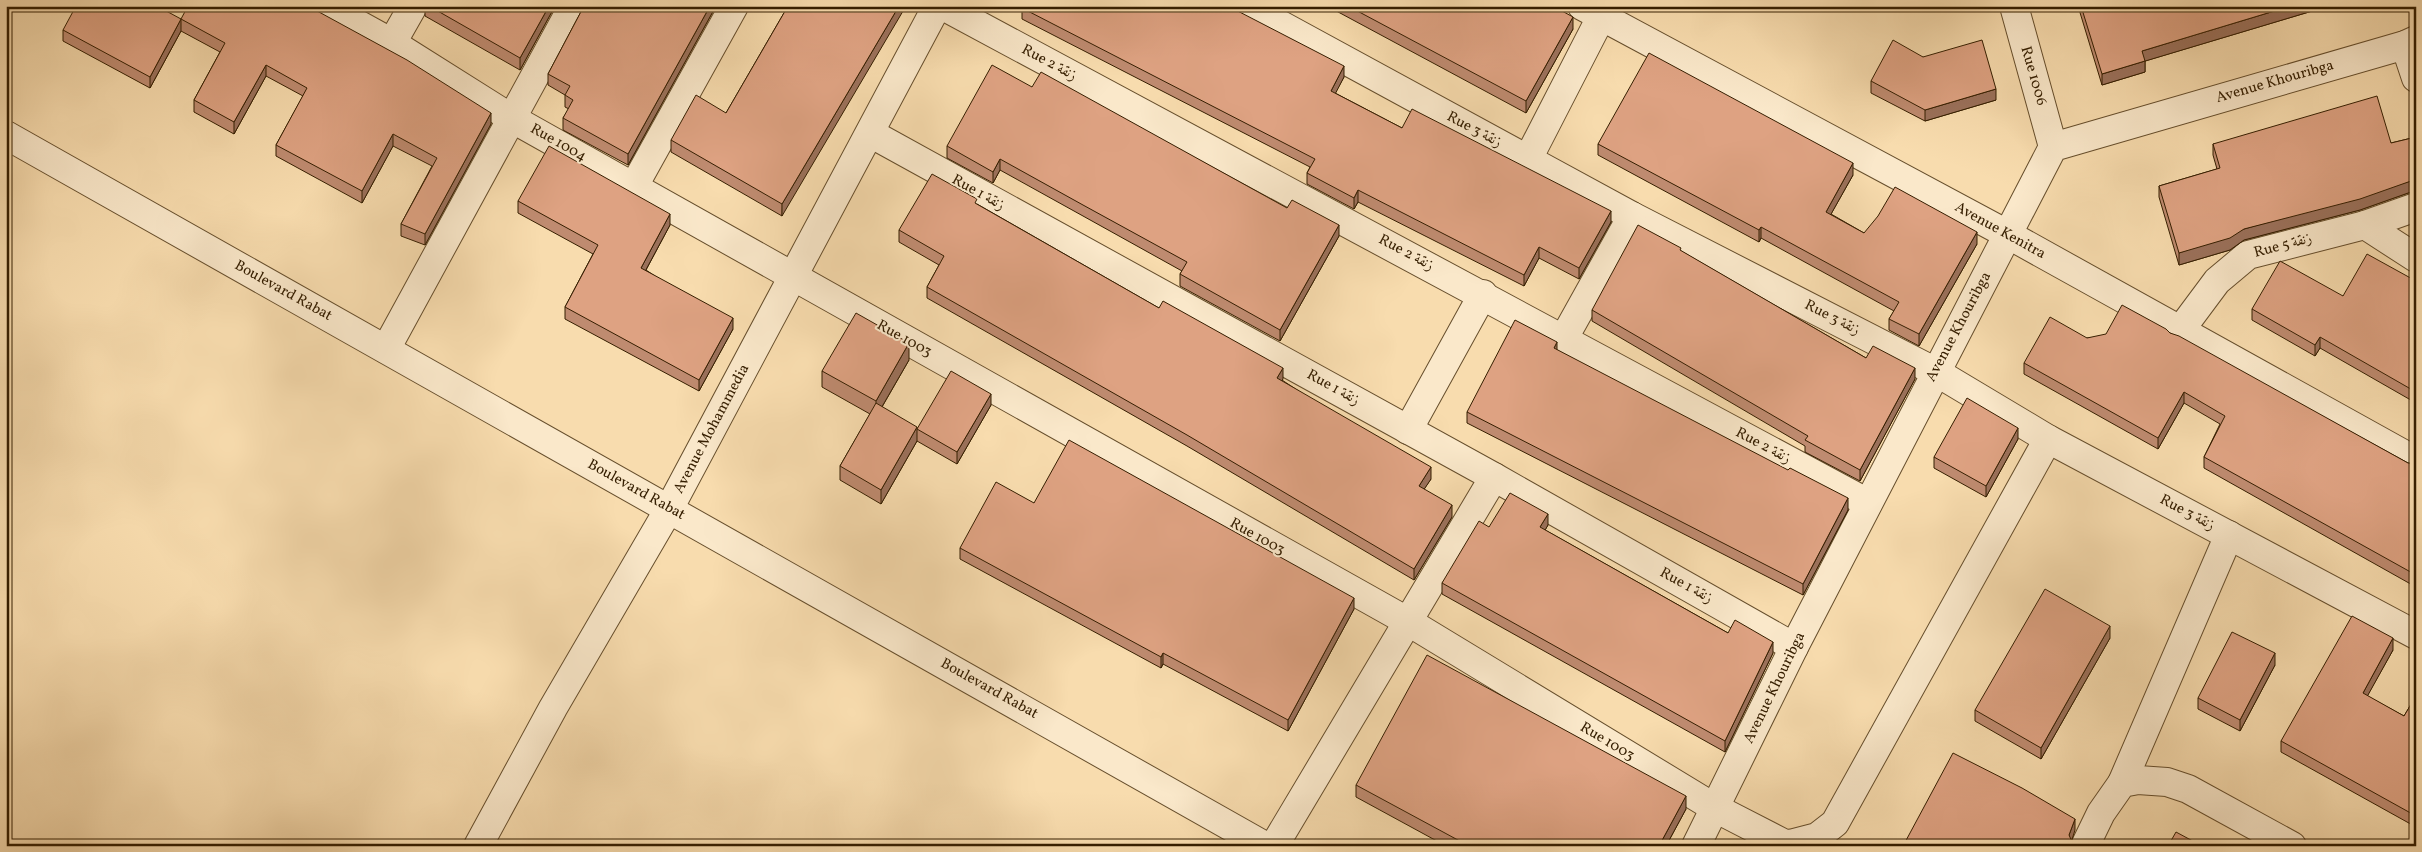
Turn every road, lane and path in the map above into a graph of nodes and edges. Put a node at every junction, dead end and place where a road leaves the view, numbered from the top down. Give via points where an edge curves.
1 (325, 6) edge
2 (413, 6) edge
3 (573, 6) edge
4 (734, 6) edge
5 (937, 6) edge
6 (943, 6) edge
7 (1246, 6) edge
8 (2014, 6) edge
9 (1592, 12) edge
10 (2410, 42) edge
11 (392, 43) junction
12 (2416, 78) edge
13 (511, 118) junction
14 (870, 133) junction
15 (6, 135) edge
16 (2053, 147) junction
17 (1528, 159) junction
18 (634, 186) junction
19 (2416, 207) edge
20 (1632, 216) junction
21 (2365, 225) junction
22 (2007, 234) junction
23 (2416, 258) edge
24 (793, 277) junction
25 (1483, 294) junction
26 (2179, 332) junction
27 (1564, 338) junction
28 (386, 349) junction
29 (1936, 372) junction
30 (1408, 430) junction
31 (2048, 439) junction
32 (2416, 461) edge
33 (1494, 477) junction
34 (1868, 503) junction
35 (669, 509) junction
36 (2229, 535) junction
37 (1407, 621) junction
38 (2416, 635) edge
39 (1794, 647) junction
40 (2122, 783) junction
41 (1715, 808) junction
42 (478, 846) edge
43 (1265, 846) edge
44 (1274, 846) edge
45 (1696, 846) edge
46 (2085, 846) edge
47 (2292, 846) edge

1 - 11 street, Rue 1004
2 - 11 street
3 - 13 street
4 - 18 street
5 - 14 street, Avenue Mohammedia
6 - 25 street, Rue 2 زنقة
7 - 17 street, Rue 3 زنقة
8 - 16 street, Rue 1006
9 - 17 street
9 - 22 street, Avenue Kenitra
10 - 12 street
10 - 16 street, Avenue Khouribga
11 - 13 street, Rue 1004
13 - 18 street, Rue 1004
13 - 28 street
14 - 24 street, Avenue Mohammedia
14 - 30 street, Rue 1 زنقة
15 - 28 street, Boulevard Rabat
16 - 22 street, Avenue Khouribga
17 - 20 street, Rue 3 زنقة
18 - 24 street, Rue 1004
19 - 21 street, Rue 5 زنقة
20 - 27 street
20 - 29 street, Rue 3 زنقة
21 - 23 street
21 - 26 street, Rue 5 زنقة via 2248,255 2217,281
22 - 26 street, Avenue Kenitra
22 - 29 street, Avenue Khouribga
24 - 35 street, Avenue Mohammedia
24 - 37 street, Rue 1003
25 - 27 street, Rue 2 زنقة
25 - 30 street
26 - 32 street, Avenue Kenitra
27 - 34 street, Rue 2 زنقة
28 - 35 street, Boulevard Rabat
29 - 31 street, Rue 3 زنقة
29 - 34 street, Avenue Khouribga
30 - 33 street, Rue 1 زنقة
31 - 36 street, Rue 3 زنقة
31 - 41 street, Rue 1003 via 1835,823 1817,837 1790,844
33 - 37 street
33 - 39 street, Rue 1 زنقة
34 - 39 street, Avenue Khouribga
35 - 42 street, Avenue Mohammedia via 553,708
35 - 43 street, Boulevard Rabat
36 - 38 street, Rue 3 زنقة
36 - 40 street
37 - 41 street, Rue 1003
37 - 44 street
39 - 41 street, Avenue Khouribga
40 - 46 street
40 - 47 street via 2138,780 2167,782 2188,788
41 - 45 street, Avenue Khouribga

